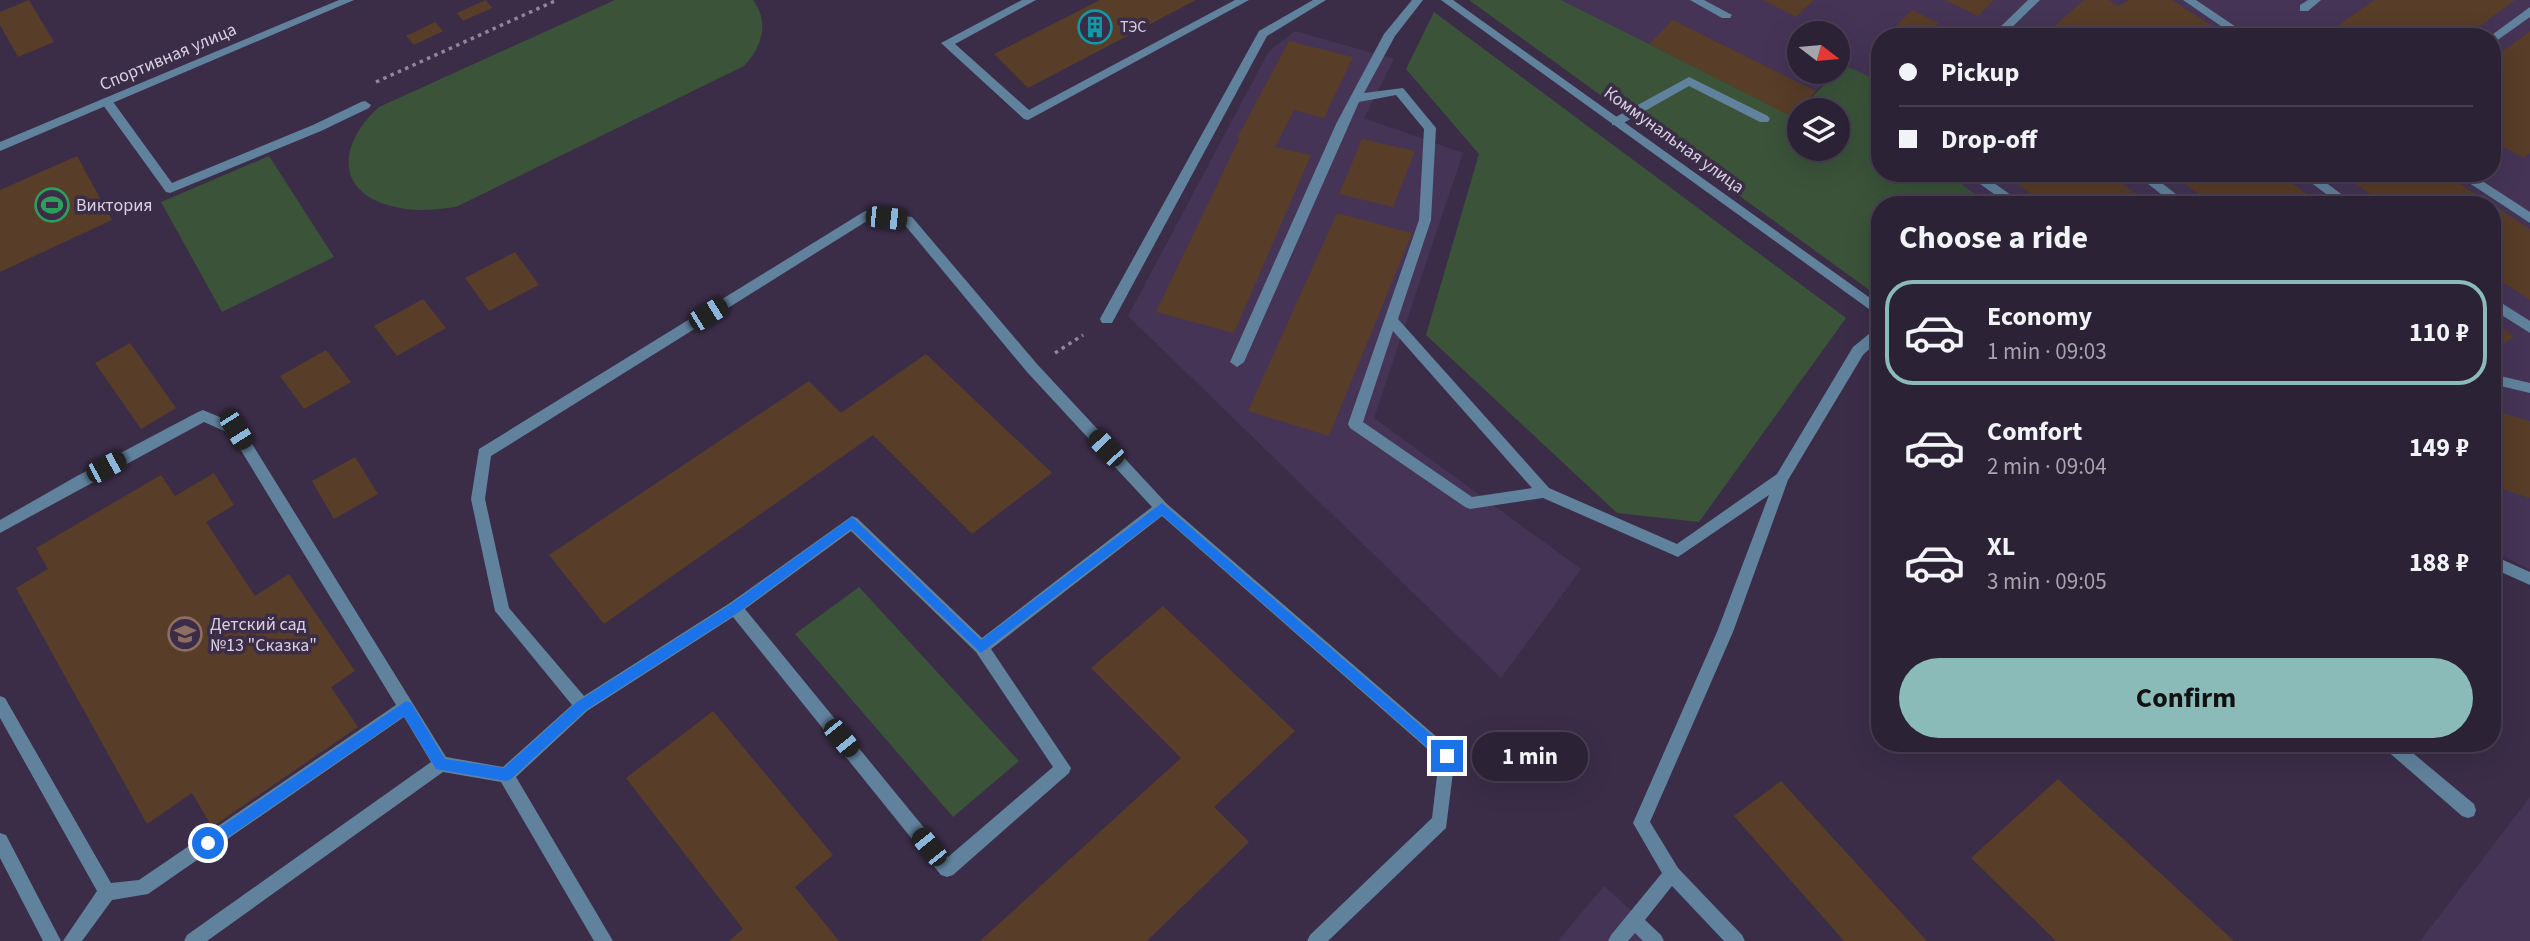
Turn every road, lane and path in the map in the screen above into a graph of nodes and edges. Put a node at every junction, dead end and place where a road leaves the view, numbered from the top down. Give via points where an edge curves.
1 (349, 0) edge
2 (557, 0) edge
3 (1031, 0) edge
4 (1244, 0) edge
5 (1321, 0) edge
6 (1418, 0) edge
7 (1446, 0) edge
8 (1695, 0) edge
9 (2035, 0) edge
10 (2188, 0) edge
11 (2316, 0) edge
12 (2304, 8) dead end
13 (2530, 11) edge
14 (1726, 15) dead end
15 (2005, 28) edge
16 (2232, 28) edge
17 (2501, 33) edge
18 (367, 85) dead end
19 (1355, 99) junction
20 (107, 102) junction
21 (365, 105) dead end
22 (1764, 119) dead end
23 (1616, 122) junction
24 (0, 147) edge
25 (1984, 182) edge
26 (2152, 182) edge
27 (2317, 182) edge
28 (2474, 182) edge
29 (2005, 196) edge
30 (2172, 196) edge
31 (2337, 196) edge
32 (2496, 196) edge
33 (2501, 199) edge
34 (2530, 218) edge
35 (1871, 306) edge
36 (2501, 308) edge
37 (1107, 319) joint
38 (1392, 321) junction
39 (2530, 328) edge
40 (1871, 339) edge
41 (1237, 362) dead end
42 (1032, 368) junction
43 (2501, 381) edge
44 (2530, 388) edge
45 (1782, 478) junction
46 (1544, 492) junction
47 (1162, 508) junction
48 (0, 527) edge
49 (2501, 565) edge
50 (2530, 579) edge
51 (735, 608) junction
52 (981, 647) junction
53 (0, 703) edge
54 (582, 706) junction
55 (406, 707) junction
56 (2400, 752) edge
57 (441, 764) junction
58 (506, 775) junction
59 (2468, 810) dead end
60 (0, 841) edge
61 (1672, 874) junction
62 (107, 892) junction
63 (1634, 920) junction
64 (51, 941) edge
65 (72, 941) edge
66 (193, 941) edge
67 (604, 941) edge
68 (1316, 941) edge
69 (1617, 941) edge
70 (1655, 941) edge
71 (1736, 941) edge

1 - 20 street, Спортивная улица
2 - 18 path
3 - 4 street via 947,43 1028,116
5 - 37 street via 1263,34
6 - 19 street via 1390,34
7 - 23 street, Коммунальная улица
8 - 14 street
9 - 15 street
10 - 16 street
11 - 12 street
13 - 17 street
19 - 38 street via 1399,91 1430,128 1425,220
19 - 41 street
20 - 21 street via 170,189
20 - 24 street, Спортивная улица
22 - 23 street via 1689,81
23 - 35 street, Коммунальная улица
25 - 29 street
26 - 30 street
27 - 31 street
28 - 32 street
33 - 34 street
36 - 39 street
37 - 42 path
38 - 46 street
38 - 46 street via 1355,424 1470,503
40 - 45 street via 1858,351
42 - 47 street
42 - 54 street via 908,220 865,216 484,453 478,499 502,611
43 - 44 street
45 - 46 street via 1678,551
45 - 61 street via 1725,632 1641,823
47 - 52 street
47 - 68 street via 1447,756 1440,822
48 - 55 street via 203,416 236,430
49 - 50 street
51 - 52 street via 852,522
51 - 52 street via 947,869 1063,768
51 - 54 street
53 - 62 street
54 - 58 street
55 - 57 street
55 - 62 street via 142,888
56 - 59 street
57 - 58 street
57 - 66 street
58 - 67 street
60 - 64 street
61 - 63 street
61 - 71 street
62 - 65 street
63 - 69 street
63 - 70 street

